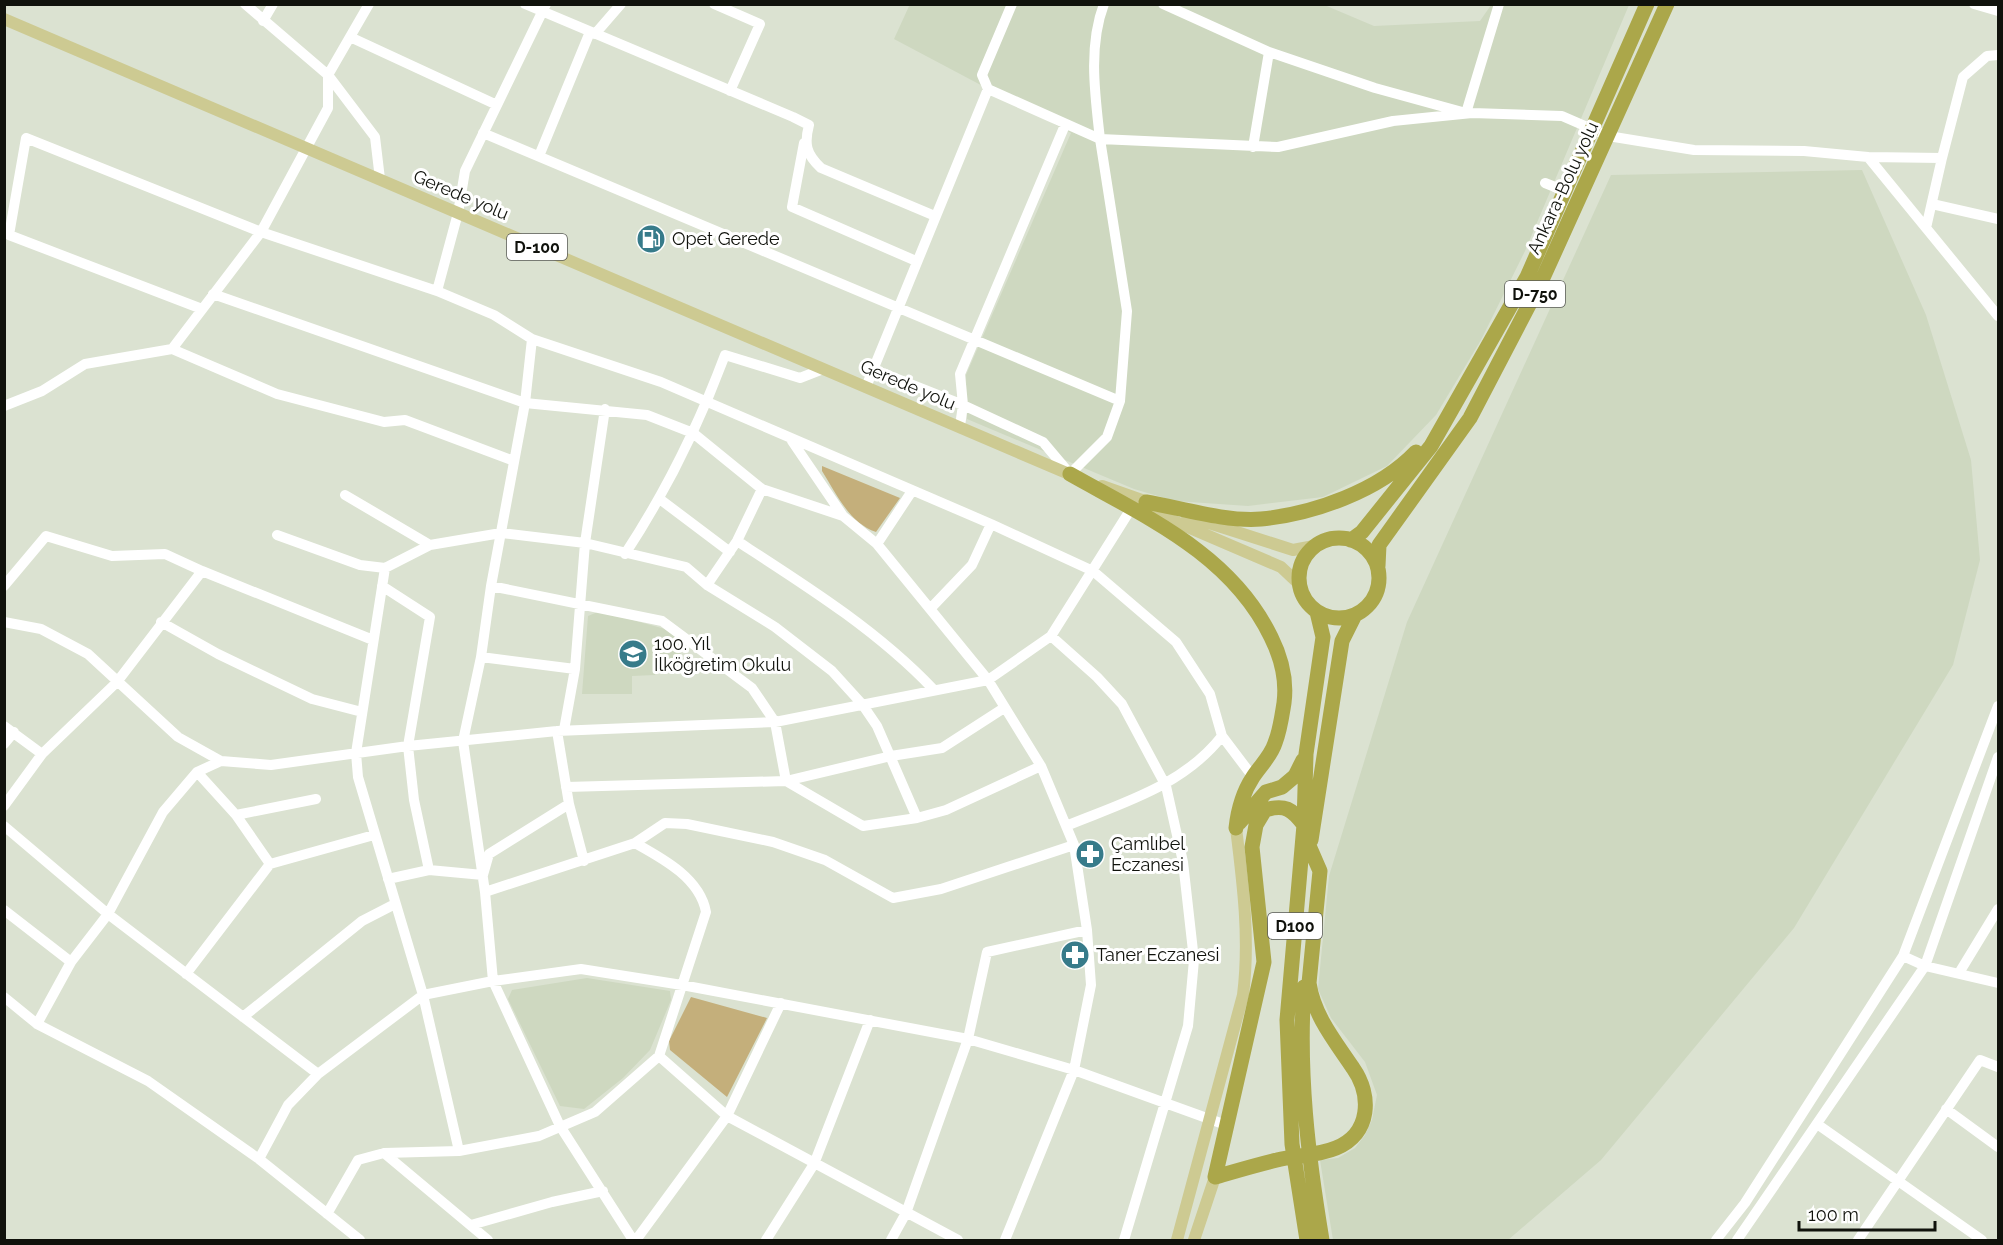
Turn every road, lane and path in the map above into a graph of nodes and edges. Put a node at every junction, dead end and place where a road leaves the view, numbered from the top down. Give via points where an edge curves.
1 (245, 4) edge
2 (273, 4) edge
3 (369, 4) edge
4 (525, 4) edge
5 (621, 4) edge
6 (714, 4) edge
7 (1012, 4) edge
8 (1104, 4) edge
9 (1163, 4) edge
10 (1499, 4) edge
11 (1647, 4) edge
12 (1667, 4) edge
13 (1974, 4) edge
14 (543, 8) edge
15 (1996, 9) edge
16 (4, 19) edge
17 (263, 21) junction
18 (592, 33) junction
19 (350, 37) junction
20 (1269, 52) junction
21 (1998, 55) edge
22 (328, 75) junction
23 (988, 89) junction
24 (730, 91) junction
25 (497, 105) junction
26 (1466, 113) junction
27 (1065, 125) junction
28 (1593, 129) junction
29 (483, 133) junction
30 (1608, 136) junction
31 (1100, 139) junction
32 (804, 142) junction
33 (1253, 147) junction
34 (308, 148) junction
35 (539, 156) junction
36 (1868, 157) junction
37 (1942, 159) junction
38 (381, 179) junction
39 (1545, 183) dead end
40 (1565, 191) junction
41 (1932, 204) junction
42 (458, 213) junction
43 (935, 216) junction
44 (1998, 219) edge
45 (1926, 228) junction
46 (261, 232) junction
47 (916, 261) junction
48 (437, 291) junction
49 (213, 294) junction
50 (897, 307) junction
51 (202, 309) junction
52 (1998, 316) edge
53 (532, 339) junction
54 (975, 339) junction
55 (172, 349) junction
56 (824, 369) junction
57 (872, 369) junction
58 (866, 387) junction
59 (1120, 401) junction
60 (525, 403) junction
61 (707, 403) junction
62 (963, 405) junction
63 (4, 406) edge
64 (605, 409) junction
65 (1447, 420) junction
66 (960, 426) junction
67 (693, 433) junction
68 (792, 440) junction
69 (514, 461) junction
70 (1070, 474) junction
71 (762, 489) junction
72 (912, 491) junction
73 (345, 495) dead end
74 (661, 500) junction
75 (1137, 503) junction
76 (843, 516) junction
77 (991, 524) junction
78 (501, 532) junction
79 (277, 535) dead end
80 (1351, 540) junction
81 (736, 542) junction
82 (585, 543) junction
83 (877, 544) junction
84 (430, 545) junction
85 (1314, 546) junction
86 (730, 552) junction
87 (626, 554) junction
88 (1378, 567) junction
89 (385, 568) junction
90 (202, 571) junction
91 (1093, 571) junction
92 (1299, 584) junction
93 (707, 585) junction
94 (4, 586) edge
95 (382, 586) junction
96 (491, 586) junction
97 (582, 603) junction
98 (930, 609) junction
99 (1317, 612) junction
100 (1354, 615) junction
101 (4, 622) edge
102 (161, 622) junction
103 (1051, 636) junction
104 (374, 640) junction
105 (482, 657) junction
106 (575, 669) junction
107 (988, 680) junction
108 (117, 682) junction
109 (933, 689) junction
110 (862, 704) junction
111 (1998, 706) edge
112 (1004, 708) junction
113 (362, 712) junction
114 (775, 722) junction
115 (9, 729) edge
116 (561, 730) junction
117 (1222, 736) junction
118 (463, 741) junction
119 (4, 744) edge
120 (408, 746) junction
121 (356, 753) junction
122 (42, 754) junction
123 (1306, 754) junction
124 (891, 756) junction
125 (1998, 757) edge
126 (221, 761) junction
127 (1041, 766) junction
128 (197, 772) junction
129 (1253, 777) junction
130 (786, 781) junction
131 (1166, 786) junction
132 (566, 787) junction
133 (316, 799) dead end
134 (569, 804) junction
135 (4, 806) edge
136 (236, 815) junction
137 (917, 818) junction
138 (1304, 825) junction
139 (4, 826) edge
140 (1066, 826) junction
141 (1236, 828) junction
142 (374, 836) junction
143 (635, 843) junction
144 (1074, 845) junction
145 (1310, 848) junction
146 (584, 861) junction
147 (270, 864) junction
148 (429, 870) junction
149 (483, 876) junction
150 (388, 879) junction
151 (485, 892) junction
152 (396, 904) junction
153 (1998, 909) edge
154 (4, 910) edge
155 (108, 914) junction
156 (1087, 930) junction
157 (1903, 956) junction
158 (71, 962) junction
159 (1925, 966) junction
160 (1959, 973) junction
161 (186, 974) junction
162 (493, 981) junction
163 (1998, 983) edge
164 (682, 985) junction
165 (423, 994) junction
166 (4, 997) edge
167 (781, 1004) junction
168 (243, 1017) junction
169 (870, 1020) junction
170 (37, 1024) junction
171 (968, 1039) junction
172 (659, 1056) junction
173 (1998, 1067) edge
174 (1074, 1070) junction
175 (318, 1074) junction
176 (1164, 1103) junction
177 (1946, 1109) junction
178 (727, 1116) junction
179 (1210, 1118) junction
180 (1817, 1124) junction
181 (1226, 1125) junction
182 (560, 1126) junction
183 (1998, 1148) edge
184 (459, 1151) junction
185 (384, 1153) junction
186 (260, 1159) junction
187 (814, 1164) junction
188 (1215, 1177) junction
189 (1898, 1181) junction
190 (603, 1191) junction
191 (906, 1213) junction
192 (327, 1214) junction
193 (471, 1225) junction
194 (360, 1240) edge
195 (488, 1240) edge
196 (634, 1240) edge
197 (766, 1240) edge
198 (891, 1240) edge
199 (958, 1240) edge
200 (1005, 1240) edge
201 (1124, 1240) edge
202 (1177, 1240) edge
203 (1194, 1240) edge
204 (1307, 1240) edge
205 (1322, 1240) edge
206 (1716, 1240) edge
207 (1737, 1240) edge
208 (1858, 1240) edge
209 (1982, 1240) edge

1 - 17 street
2 - 17 street
3 - 19 street
4 - 14 street
5 - 18 street
6 - 24 street via 760,24
7 - 23 street via 982,75
8 - 31 street via 1094,29
9 - 20 street
10 - 26 street
11 - 28 highway, Ankara-Bolu yolu
12 - 30 highway, Ankara-Bolu yolu / D-750
13 - 15 street
14 - 18 street
14 - 25 street
16 - 34 main road, Gerede yolu / D-100
17 - 22 street
18 - 24 street
18 - 35 street
19 - 22 street
19 - 25 street
20 - 26 street via 1375,88
20 - 33 street
21 - 37 street via 1987,56 1964,76
22 - 34 street via 328,108
22 - 38 street via 375,137
23 - 27 street
23 - 43 street
24 - 32 street via 809,125
25 - 29 street
26 - 28 street via 1562,116
26 - 33 street via 1393,121 1278,147
27 - 31 street
27 - 54 street
28 - 30 street
28 - 40 highway, Ankara-Bolu yolu
29 - 35 street
29 - 42 street via 465,171
30 - 36 street via 1694,150 1804,151
30 - 88 highway, Ankara-Bolu yolu / D-750 via 1542,280 1470,418 1379,545
31 - 33 street
31 - 59 street via 1127,311
32 - 43 street via 821,168
32 - 47 street via 792,207
34 - 38 main road, Gerede yolu / D-100
34 - 46 street
35 - 50 street
36 - 37 street
36 - 45 street
37 - 41 street
38 - 42 main road, Gerede yolu / D-100
39 - 40 street
40 - 65 highway, Ankara-Bolu yolu via 1527,277
41 - 44 street
41 - 45 street
42 - 48 street
42 - 56 main road, Gerede yolu / D-100
43 - 47 street
45 - 52 street
46 - 48 street
46 - 49 street
46 - 51 street via 27,138 9,235
47 - 50 street
48 - 53 street via 494,315
49 - 51 street
49 - 60 street
50 - 54 street
50 - 57 street
51 - 55 street
53 - 60 street
53 - 61 street via 661,382
54 - 59 street
54 - 62 street via 960,374
55 - 63 street via 85,364 42,391
55 - 69 street via 277,394 384,422 405,420
56 - 58 main road, Gerede yolu / D-100
56 - 61 street via 800,378 725,355
57 - 58 street
57 - 62 street
58 - 66 main road, Gerede yolu / D-100
59 - 70 street via 1107,437
60 - 64 street
60 - 69 street
61 - 67 street
61 - 68 street
62 - 66 street
62 - 70 street via 1043,442
64 - 67 street via 647,416
64 - 82 street
65 - 75 highway via 1404,465 1363,489 1314,509 1260,519
65 - 80 highway, Ankara-Bolu yolu via 1394,494
66 - 70 main road, Gerede yolu / D-100
67 - 71 street
67 - 74 street
68 - 72 street
68 - 76 street
69 - 78 street
70 - 75 highway
71 - 76 street
71 - 81 street
72 - 77 street
72 - 83 street
73 - 84 street
74 - 86 street
74 - 87 street
75 - 85 main road via 1293,550
75 - 91 street
75 - 92 main road, D100 via 1281,567
75 - 129 highway via 1242,590 1262,618 1281,657 1284,700 1275,744
76 - 83 street
77 - 91 street
77 - 98 street via 972,565
78 - 82 street
78 - 84 street
78 - 96 street
79 - 89 street via 360,566
80 - 85 highway via 1338,538
80 - 88 highway via 1372,555
81 - 86 street
81 - 109 street via 812,590 916,671
82 - 87 street
82 - 97 street
83 - 98 street
84 - 89 street
85 - 92 highway via 1301,563
86 - 93 street
87 - 93 street via 686,567
88 - 100 highway, D100 via 1372,601
89 - 95 street
90 - 94 street via 165,554 112,556 46,537
90 - 102 street
90 - 104 street
91 - 103 street
91 - 117 street via 1176,642 1210,694
92 - 99 highway, D100
93 - 110 street via 775,627 824,664
95 - 104 street
95 - 120 street via 430,616
96 - 97 street
96 - 105 street
97 - 106 street
97 - 114 street via 662,621 752,688
98 - 107 street
99 - 100 highway via 1329,617
99 - 123 highway, D100 via 1323,637
100 - 145 highway, D100 via 1342,641
101 - 108 street via 41,629 88,654
102 - 108 street
102 - 113 street via 312,699
103 - 107 street
103 - 131 street via 1122,704
104 - 113 street
105 - 106 street
105 - 118 street
106 - 116 street
107 - 109 street
107 - 112 street
108 - 122 street
108 - 126 street via 178,737
109 - 110 street
110 - 114 street
110 - 124 street
111 - 157 street
112 - 124 street via 942,748
112 - 127 street
113 - 121 street
114 - 116 street
114 - 130 street
115 - 119 street
115 - 122 street
116 - 118 street
116 - 132 street
117 - 129 street
117 - 131 street via 1206,757
118 - 120 street
118 - 149 street
120 - 121 street
120 - 148 street via 414,800
121 - 126 street via 271,765
121 - 142 street via 358,777
122 - 135 street
123 - 138 highway, D100
123 - 141 highway via 1295,776 1282,787 1266,792
124 - 130 street
124 - 137 street
125 - 159 street
126 - 128 street
127 - 137 street via 946,810
127 - 140 street
128 - 136 street
128 - 155 street via 163,812
129 - 141 highway via 1239,809
130 - 132 street
130 - 137 street via 863,826
131 - 140 street
131 - 176 street via 1183,862 1194,960 1188,1026
132 - 134 street
133 - 136 street
134 - 146 street
134 - 149 street via 489,854
136 - 147 street
138 - 181 highway via 1292,809 1279,806 1265,810 1256,825 1252,846 1264,962
138 - 204 highway, D100 via 1287,1020 1292,1144
139 - 155 street
140 - 144 street
141 - 179 main road via 1247,958 1243,995
142 - 147 street
142 - 150 street
143 - 144 street via 665,823 772,842 825,860 893,898 940,889
143 - 146 street
143 - 164 street via 667,861 704,899 706,912
144 - 156 street
145 - 188 highway via 1320,871 1309,983 1312,1000 1363,1083 1365,1117 1359,1129 1338,1148
145 - 205 highway, D100 via 1301,1024 1306,1143
146 - 151 street
147 - 161 street
148 - 149 street
148 - 150 street
149 - 151 street
150 - 152 street
151 - 162 street
152 - 165 street
152 - 168 street via 362,921
153 - 160 street
154 - 158 street
155 - 158 street
155 - 161 street
156 - 171 street via 987,952
156 - 174 street via 1091,985
157 - 159 street
157 - 206 street via 1745,1203
158 - 170 street
159 - 160 street
159 - 180 street
160 - 163 street
161 - 168 street
162 - 164 street via 580,969
162 - 165 street
162 - 182 street
164 - 167 street
164 - 172 street
165 - 175 street
165 - 184 street
166 - 170 street
167 - 169 street
167 - 178 street
168 - 175 street
169 - 171 street
169 - 187 street
170 - 186 street via 148,1081
171 - 174 street
171 - 191 street
172 - 178 street
172 - 182 street via 595,1112
173 - 177 street via 1980,1060
174 - 176 street
174 - 200 street
175 - 186 street via 288,1105
176 - 179 street
176 - 201 street
177 - 183 street
177 - 189 street
178 - 187 street
178 - 196 street
179 - 181 street
179 - 202 main road
180 - 189 street
180 - 207 street
181 - 188 highway
182 - 184 street via 539,1136
182 - 190 street
184 - 185 street
185 - 192 street via 358,1160
185 - 193 street
186 - 192 street
187 - 191 street
187 - 197 street
188 - 203 main road
189 - 208 street
189 - 209 street
190 - 193 street
190 - 196 street
191 - 198 street
191 - 199 street
192 - 194 street
193 - 195 street

